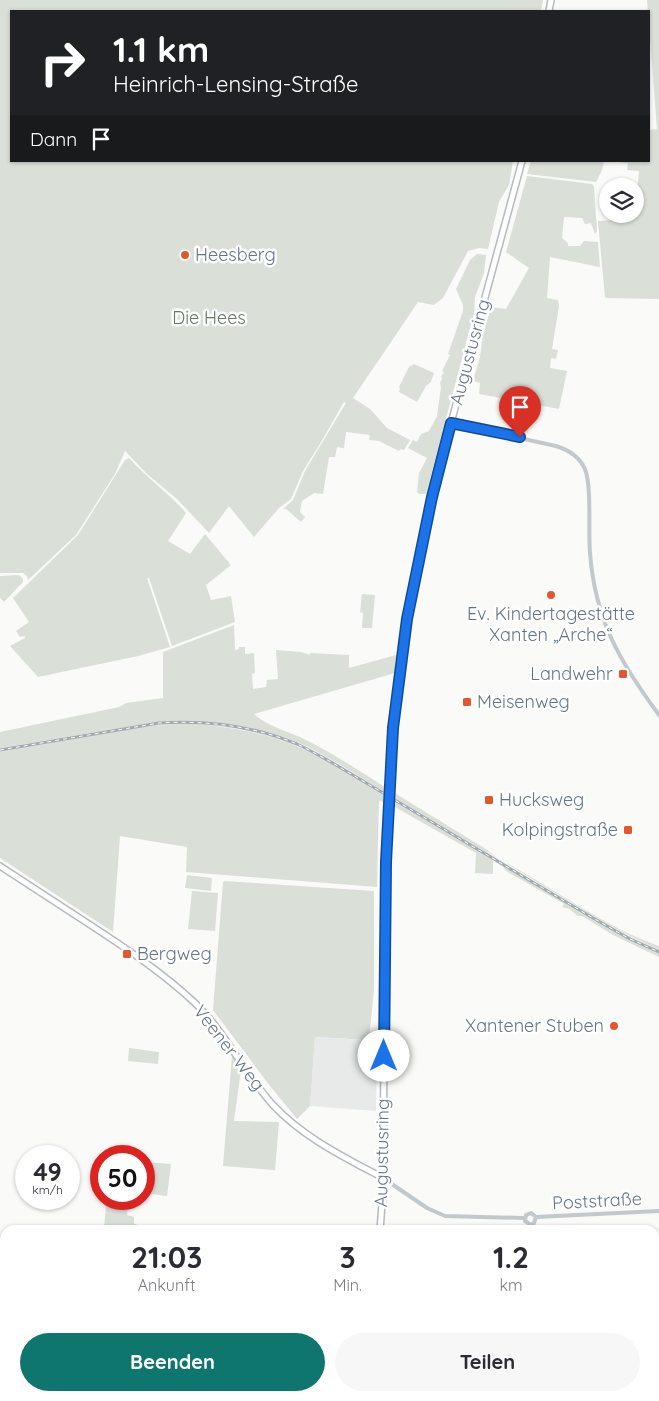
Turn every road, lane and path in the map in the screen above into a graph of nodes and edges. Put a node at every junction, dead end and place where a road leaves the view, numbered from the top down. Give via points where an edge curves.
1 (522, 162) edge
2 (451, 423) junction
3 (659, 715) edge
4 (0, 866) edge
5 (383, 1178) junction
6 (659, 1211) edge
7 (536, 1217) junction
8 (524, 1218) junction
9 (380, 1225) edge
10 (531, 1225) joint

1 - 2 main road, Augustusring
2 - 3 street via 556,446 579,460 587,477 590,553 598,605 622,662
2 - 5 main road, Augustusring, bridge via 407,619 393,728 385,916
4 - 5 main road, Veener Weg via 129,950 168,980 218,1028 265,1095 285,1117 317,1142
5 - 8 street, Poststraße via 445,1216
5 - 9 main road, Augustusring
6 - 7 street, Poststraße
7 - 8 street, Poststraße via 528,1213
7 - 10 street, Poststraße
8 - 10 street, Poststraße

